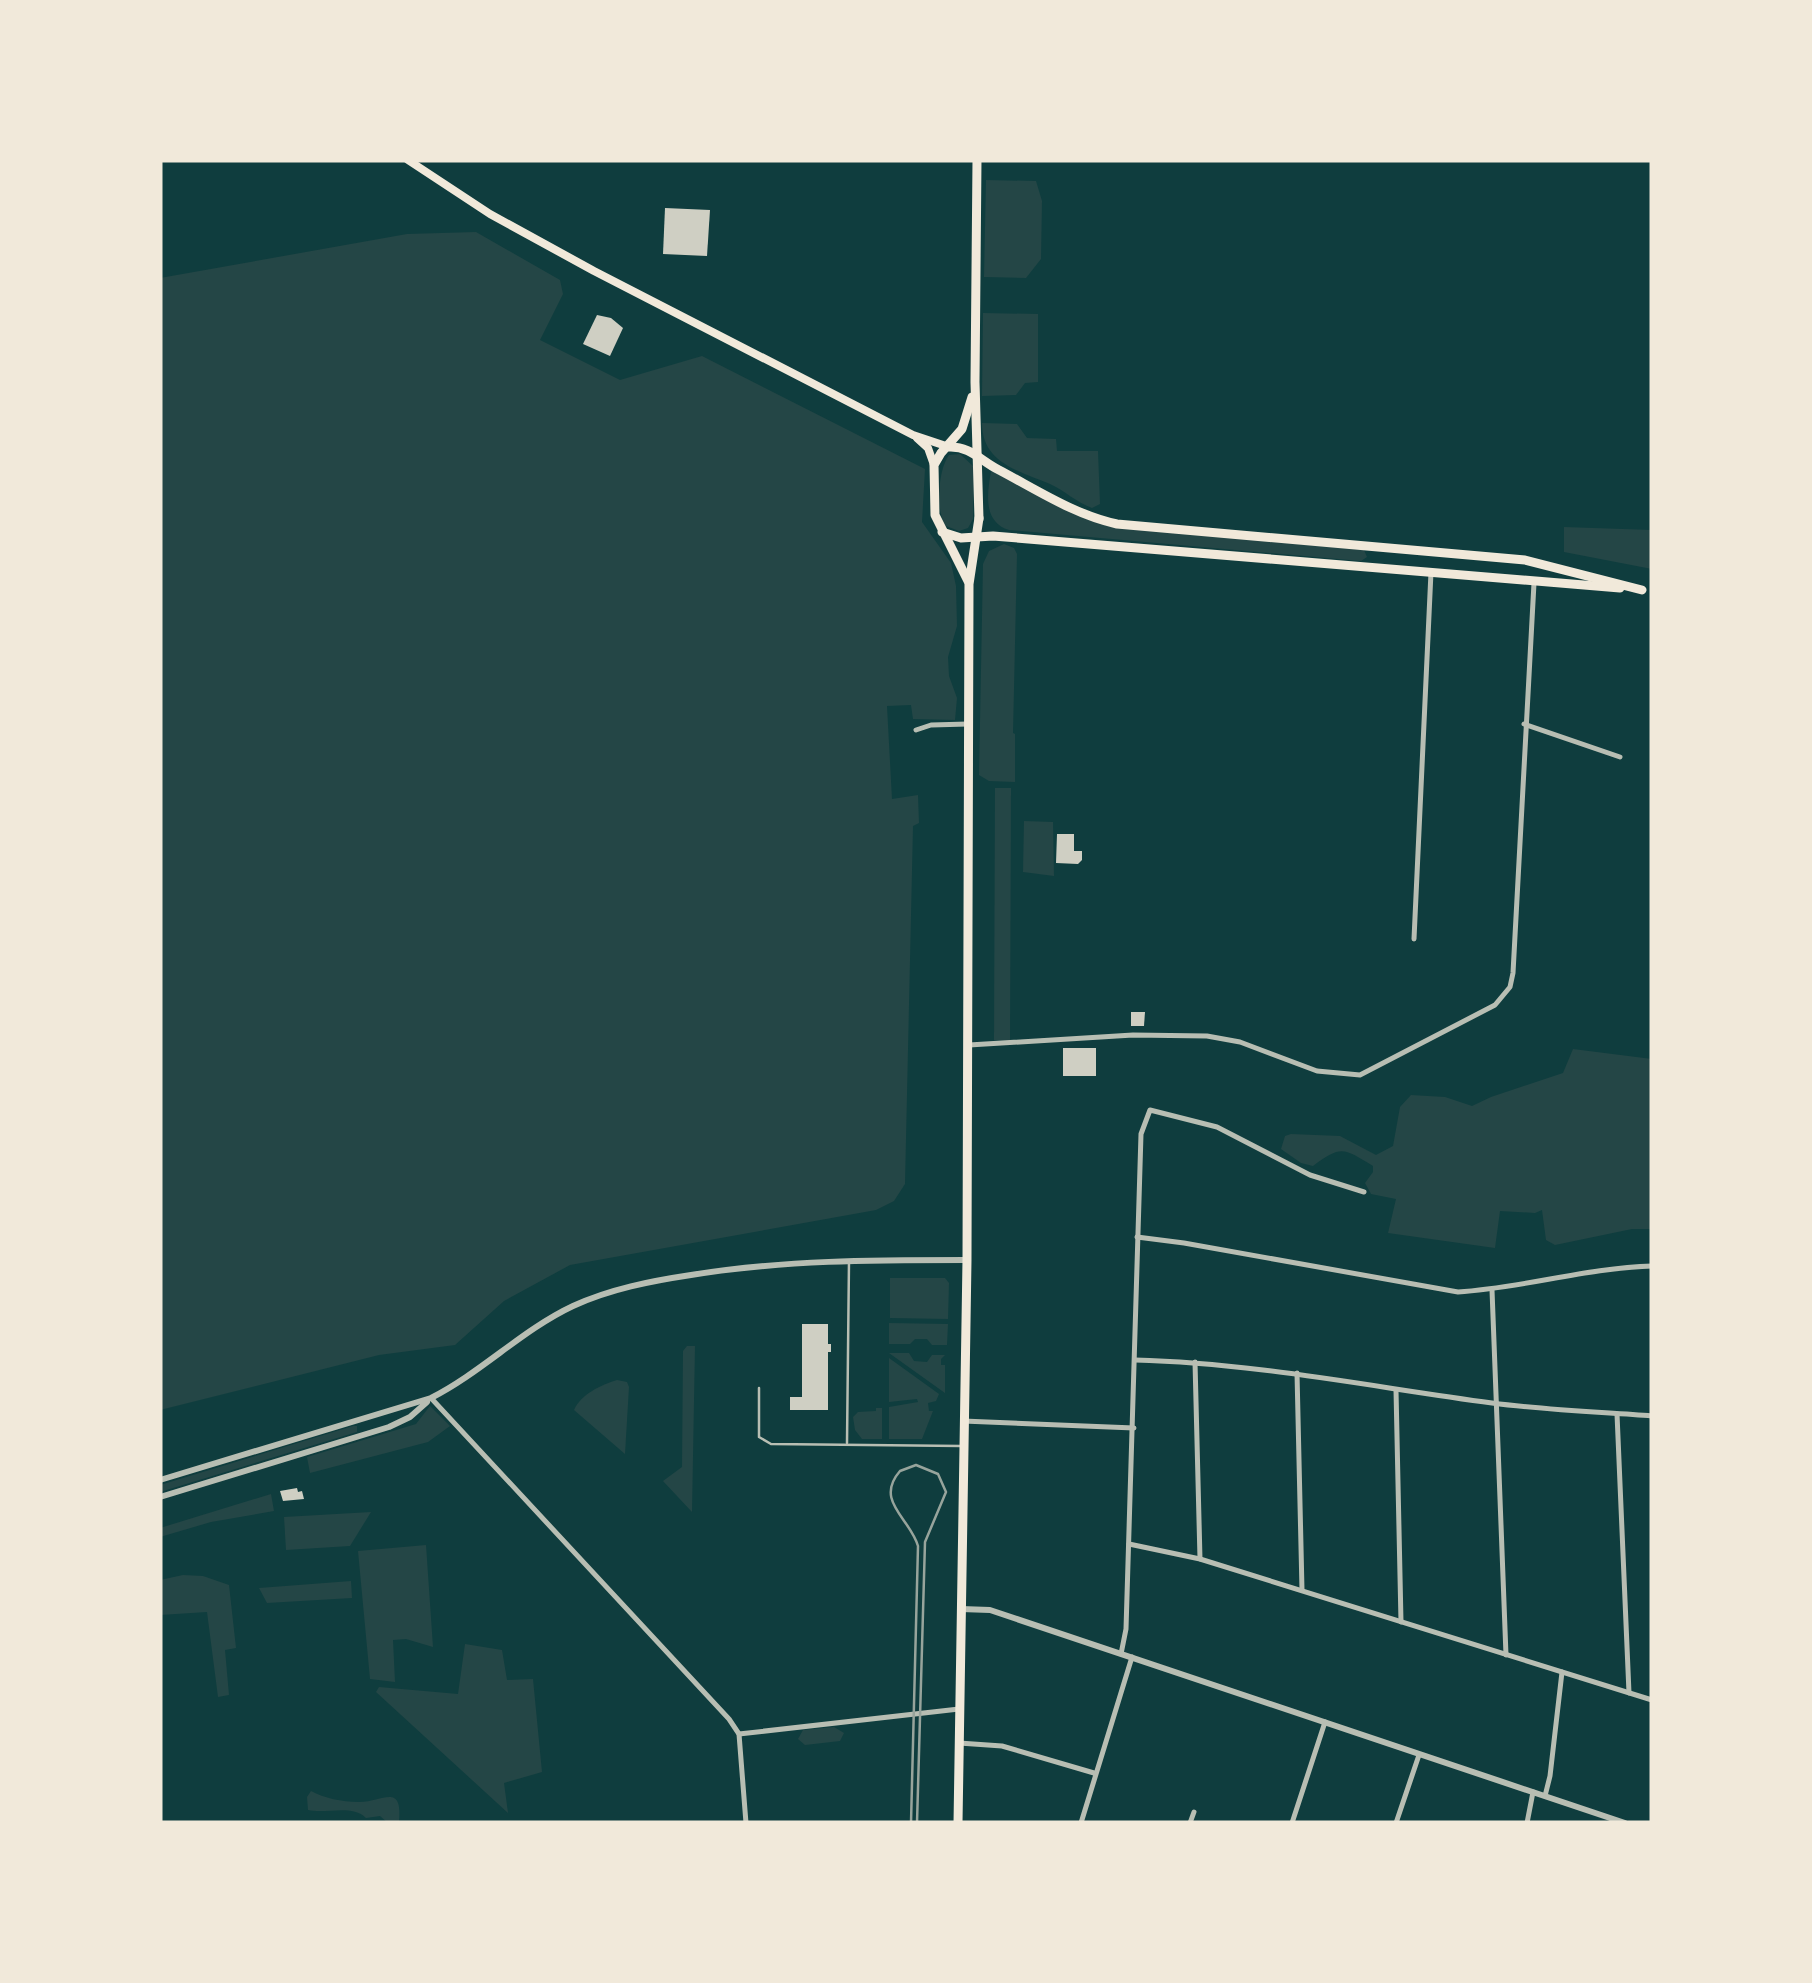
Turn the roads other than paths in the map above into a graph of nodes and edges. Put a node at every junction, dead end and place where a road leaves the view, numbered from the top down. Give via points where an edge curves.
1 (408, 160) edge
2 (977, 160) edge
3 (975, 382) junction
4 (914, 435) junction
5 (949, 447) junction
6 (979, 458) junction
7 (934, 465) junction
8 (979, 518) junction
9 (942, 532) junction
10 (978, 536) junction
11 (961, 538) junction
12 (1376, 546) junction
13 (1546, 564) junction
14 (1375, 567) junction
15 (1431, 572) junction
16 (1539, 581) junction
17 (969, 584) junction
18 (1647, 591) edge
19 (968, 724) junction
20 (1524, 724) junction
21 (916, 730) dead end
22 (1620, 757) dead end
23 (1414, 939) dead end
24 (966, 1045) junction
25 (1364, 1192) dead end
26 (1137, 1238) junction
27 (849, 1260) junction
28 (967, 1260) junction
29 (1652, 1266) edge
30 (1492, 1290) junction
31 (1134, 1360) junction
32 (1196, 1362) junction
33 (1297, 1373) junction
34 (759, 1388) dead end
35 (1396, 1389) junction
36 (431, 1398) junction
37 (1496, 1404) junction
38 (1617, 1414) junction
39 (1652, 1416) edge
40 (963, 1421) junction
41 (1134, 1428) junction
42 (848, 1444) junction
43 (962, 1446) junction
44 (160, 1480) edge
45 (160, 1497) edge
46 (1129, 1544) junction
47 (1200, 1559) junction
48 (1302, 1590) junction
49 (960, 1609) junction
50 (1401, 1622) junction
51 (1121, 1654) junction
52 (1506, 1655) junction
53 (1132, 1657) junction
54 (1562, 1672) junction
55 (1629, 1692) junction
56 (1652, 1700) edge
57 (959, 1709) junction
58 (1325, 1722) junction
59 (739, 1734) junction
60 (959, 1743) junction
61 (1420, 1754) junction
62 (1094, 1772) junction
63 (1533, 1792) junction
64 (1545, 1796) junction
65 (1194, 1812) dead end
66 (746, 1823) edge
67 (958, 1823) edge
68 (1081, 1823) edge
69 (1190, 1823) edge
70 (1292, 1823) edge
71 (1396, 1823) edge
72 (1528, 1823) edge
73 (1624, 1823) edge

1 - 4 main road via 594,272
2 - 3 main road
3 - 5 main road via 967,419
3 - 6 main road
4 - 5 main road
4 - 7 main road
5 - 6 main road
5 - 7 main road
6 - 8 main road
6 - 12 main road via 1117,524
7 - 9 main road
8 - 10 main road
8 - 11 main road
9 - 11 main road
9 - 17 main road
10 - 11 main road
10 - 14 main road
10 - 17 main road
12 - 13 main road
12 - 14 main road
13 - 16 street
13 - 18 main road
14 - 15 main road
15 - 16 main road
15 - 23 street
16 - 18 main road
16 - 20 street
17 - 19 main road
19 - 21 street
19 - 24 main road
20 - 22 street
20 - 24 street via 1513,973 1495,1005 1360,1075 1317,1071 1207,1036
24 - 28 main road
25 - 26 street via 1310,1175 1208,1123 1150,1110 1141,1134
26 - 30 street via 1418,1287
26 - 31 street
27 - 28 street
27 - 36 street via 748,1266 604,1294 556,1315
27 - 42 lane
28 - 40 main road
29 - 30 street
30 - 37 street
31 - 32 street
31 - 41 street
32 - 33 street
32 - 47 street
33 - 35 street
33 - 48 street
34 - 42 lane via 759,1438 771,1444
35 - 37 street
35 - 50 street
36 - 44 street
36 - 45 street via 389,1427
36 - 59 street
37 - 38 street
37 - 52 street
38 - 39 street
38 - 55 street
40 - 41 street
40 - 43 main road
41 - 46 street
42 - 43 lane
43 - 49 main road
46 - 47 street
46 - 51 street
47 - 48 street
48 - 50 street
49 - 51 street via 990,1610
49 - 57 main road
50 - 52 street
51 - 53 street
52 - 54 street
53 - 58 street
53 - 62 street
54 - 55 street
54 - 64 street
55 - 56 street
57 - 59 street
57 - 60 main road
58 - 61 street
58 - 70 street
59 - 66 street
60 - 62 street via 1002,1746
60 - 67 main road
61 - 63 street
61 - 71 street
62 - 68 street
63 - 64 street
63 - 72 street
64 - 73 street
65 - 69 street

